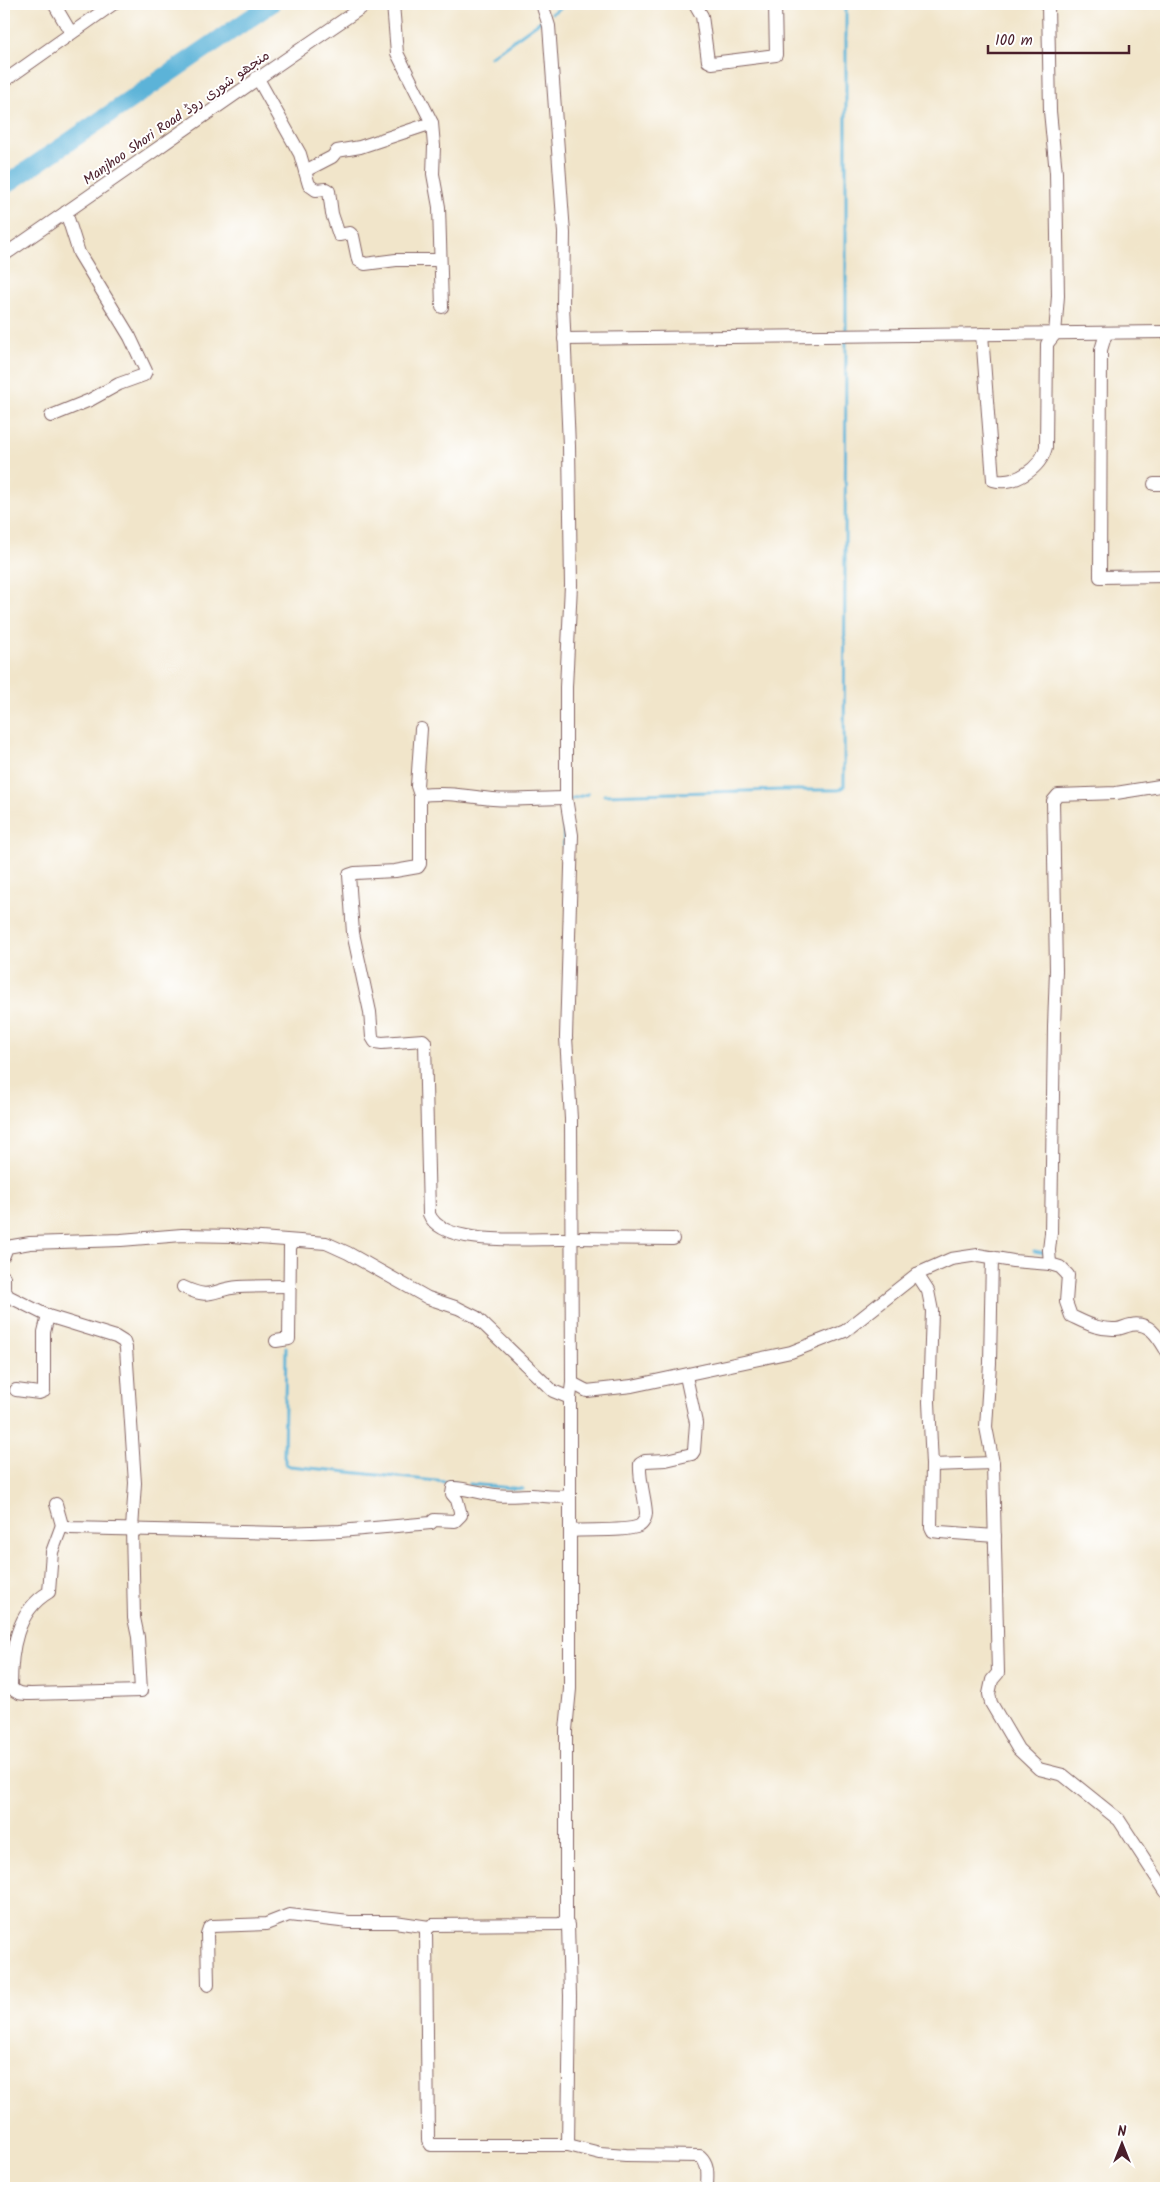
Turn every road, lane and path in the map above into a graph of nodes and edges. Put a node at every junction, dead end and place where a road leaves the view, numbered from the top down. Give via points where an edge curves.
1 (54, 4) edge
2 (113, 4) edge
3 (367, 4) edge
4 (393, 4) edge
5 (542, 4) edge
6 (695, 4) edge
7 (775, 4) edge
8 (1048, 4) edge
9 (72, 32) junction
10 (258, 77) junction
11 (4, 81) edge
12 (432, 124) junction
13 (305, 171) junction
14 (66, 212) junction
15 (4, 255) edge
16 (440, 260) junction
17 (442, 307) dead end
18 (1166, 332) edge
19 (1106, 333) junction
20 (982, 334) junction
21 (1055, 334) junction
22 (564, 339) junction
23 (51, 416) dead end
24 (1166, 576) edge
25 (421, 729) dead end
26 (1166, 785) edge
27 (420, 795) junction
28 (566, 798) junction
29 (568, 1239) junction
30 (673, 1239) dead end
31 (294, 1241) junction
32 (10, 1244) edge
33 (4, 1255) edge
34 (992, 1257) junction
35 (1050, 1264) junction
36 (917, 1274) junction
37 (4, 1277) edge
38 (290, 1286) junction
39 (183, 1287) dead end
40 (48, 1316) junction
41 (276, 1341) dead end
42 (1166, 1350) edge
43 (686, 1376) junction
44 (572, 1383) junction
45 (16, 1390) dead end
46 (570, 1398) junction
47 (994, 1463) junction
48 (932, 1464) junction
49 (570, 1496) junction
50 (56, 1504) dead end
51 (62, 1525) junction
52 (132, 1529) junction
53 (570, 1531) junction
54 (995, 1536) junction
55 (1166, 1892) edge
56 (563, 1922) junction
57 (429, 1928) junction
58 (208, 1985) dead end
59 (568, 2145) junction
60 (707, 2188) edge

1 - 9 street
2 - 9 street
3 - 10 street, Manjhoo Shori Road منجھو شوری روڈ
4 - 12 street via 397,53
5 - 22 street via 550,26 564,233
6 - 7 street via 702,16 708,61 712,63 776,56
8 - 21 street via 1050,111 1056,172 1058,296
9 - 11 street
10 - 13 street via 300,154
10 - 14 street, Manjhoo Shori Road منجھو شوری روڈ
12 - 13 street via 337,151
12 - 16 street
13 - 16 street via 312,188 329,191 335,226 339,235 350,233 353,236 358,260 365,264
14 - 15 street, Manjhoo Shori Road منجھو شوری روڈ
14 - 23 street via 79,253 130,337 146,371 144,375
16 - 17 street
18 - 19 street
19 - 21 street
19 - 24 street via 1101,350 1100,577
20 - 21 street
20 - 21 street via 994,480 999,482 1025,476 1044,455 1047,344
20 - 22 street
22 - 28 street via 571,585 566,687
25 - 27 street via 417,786
26 - 35 street via 1116,793 1058,795 1053,802 1056,970
27 - 28 street
27 - 29 street via 418,867 349,875 353,933 370,1012 372,1037 375,1042 382,1043 425,1042 429,1214 432,1221 455,1235 471,1238
28 - 29 street via 572,835 566,1037 571,1119
29 - 30 street
29 - 44 street
31 - 32 street via 182,1235
31 - 38 street via 290,1247
31 - 46 street via 326,1243 428,1298 476,1317 553,1391
32 - 33 street
34 - 35 street
34 - 36 street via 951,1259
34 - 47 street via 986,1427
35 - 42 street via 1068,1275 1066,1302 1070,1316 1094,1327 1118,1329 1141,1324 1154,1332
36 - 43 street via 845,1331 791,1352
36 - 48 street via 928,1291 932,1311 929,1402
37 - 40 street via 8,1296
38 - 39 street via 236,1287 208,1295
38 - 41 street via 289,1339
40 - 45 street via 44,1332 44,1391
40 - 52 street via 124,1342 135,1483
43 - 44 street via 587,1391
43 - 53 street via 696,1423 694,1450 692,1454 640,1464 646,1515 643,1523 628,1528
44 - 46 street
46 - 49 street
47 - 48 street
47 - 54 street
48 - 54 street via 933,1531
49 - 52 street via 498,1496 453,1488 452,1494 461,1515 455,1522 434,1520 340,1531 284,1533
49 - 53 street
50 - 51 street
51 - 52 street via 70,1528
51 - 52 street via 52,1552 49,1592 29,1609 18,1632 11,1687 19,1693 141,1691 134,1618
53 - 56 street via 566,1921
54 - 55 street via 998,1673 989,1686 991,1703 1018,1749 1039,1769 1063,1775 1119,1820
56 - 57 street via 432,1925
56 - 59 street via 568,1925 570,1996
57 - 58 street via 403,1923 349,1922 289,1915 266,1924 212,1926 207,1934
57 - 59 street via 426,1930 428,2140 431,2145
59 - 60 street via 600,2153 700,2156 706,2162

